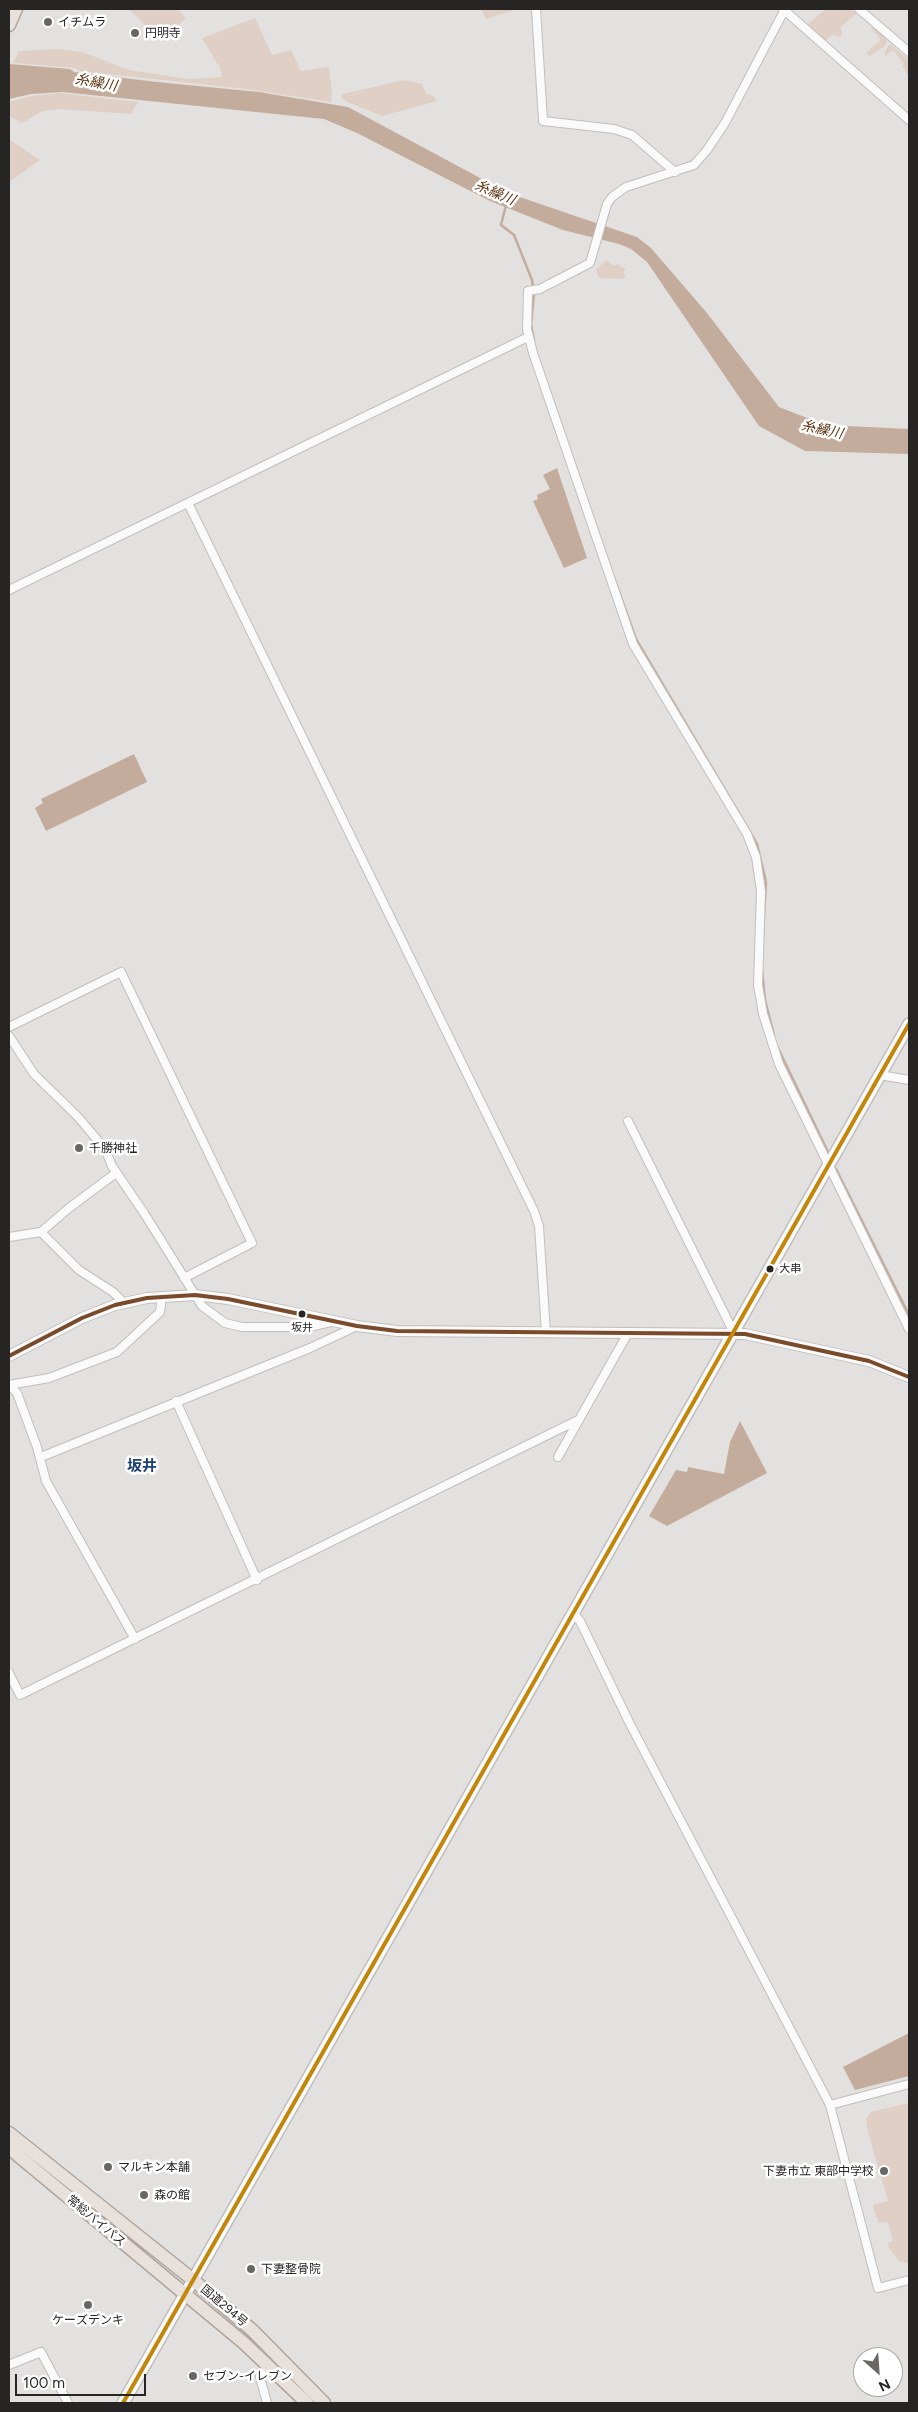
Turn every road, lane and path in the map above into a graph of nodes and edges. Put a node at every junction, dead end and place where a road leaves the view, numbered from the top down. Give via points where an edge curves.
1 (16, 9) edge
2 (536, 9) edge
3 (784, 9) edge
4 (859, 9) edge
5 (9, 25) edge
6 (909, 52) edge
7 (909, 120) edge
8 (676, 172) junction
9 (528, 337) junction
10 (188, 504) junction
11 (9, 590) edge
12 (909, 1024) edge
13 (9, 1027) edge
14 (9, 1036) edge
15 (880, 1075) junction
16 (909, 1080) edge
17 (628, 1121) dead end
18 (828, 1167) junction
19 (116, 1172) junction
20 (41, 1232) junction
21 (9, 1237) edge
22 (184, 1278) junction
23 (195, 1295) junction
24 (162, 1296) junction
25 (124, 1303) junction
26 (332, 1321) junction
27 (357, 1326) junction
28 (909, 1329) edge
29 (546, 1333) junction
30 (628, 1333) junction
31 (734, 1333) junction
32 (9, 1356) edge
33 (909, 1377) edge
34 (9, 1385) edge
35 (176, 1401) junction
36 (578, 1420) junction
37 (41, 1457) junction
38 (558, 1457) dead end
39 (257, 1580) junction
40 (573, 1613) junction
41 (135, 1639) junction
42 (9, 1673) edge
43 (909, 2084) edge
44 (830, 2105) junction
45 (9, 2133) edge
46 (9, 2148) edge
47 (92, 2200) joint
48 (192, 2279) junction
49 (909, 2280) edge
50 (184, 2294) junction
51 (9, 2365) edge
52 (268, 2365) junction
53 (68, 2403) edge
54 (122, 2403) edge
55 (266, 2403) edge
56 (307, 2403) edge
57 (324, 2403) edge

1 - 5 highway
2 - 8 street via 543,120 614,129 632,135
3 - 7 street
3 - 8 street via 725,123 694,165
4 - 6 street
8 - 9 street via 626,187 612,197 590,263 528,291
9 - 10 street
9 - 18 street via 633,644 747,834 756,857 761,890 758,973 762,1014 779,1064
10 - 11 street
10 - 29 street via 534,1210 539,1226
12 - 15 main road
13 - 22 street via 121,972 252,1243
14 - 19 street via 34,1074 96,1137
15 - 16 street
15 - 18 main road
17 - 31 street
18 - 28 street
18 - 31 main road
19 - 20 street
19 - 22 street
20 - 21 street
20 - 25 street via 79,1270
22 - 23 street
23 - 24 street
23 - 26 street
23 - 26 street via 215,1318 242,1327 310,1327
24 - 25 street
24 - 34 street via 160,1312 117,1352 50,1378
25 - 32 street via 82,1318
26 - 27 street
27 - 29 street via 432,1332
27 - 35 street
29 - 30 street
30 - 31 street
30 - 36 street
31 - 33 street via 869,1361
31 - 40 main road
34 - 37 street via 16,1393
35 - 37 street
35 - 39 street
36 - 38 street
36 - 39 street
37 - 41 street via 46,1481
39 - 41 street
40 - 44 street via 580,1621 630,1724
40 - 48 main road
41 - 42 street via 20,1695
43 - 44 street
44 - 49 street via 878,2288
45 - 47 highway, 常総バイパス
46 - 50 highway, 常総バイパス
47 - 48 highway, 国道294号
48 - 50 main road
48 - 57 highway, 国道294号 via 252,2330
50 - 52 highway, 国道294号
50 - 54 main road
51 - 53 street via 40,2352 44,2354
52 - 55 street via 260,2377
52 - 56 highway, 国道294号

